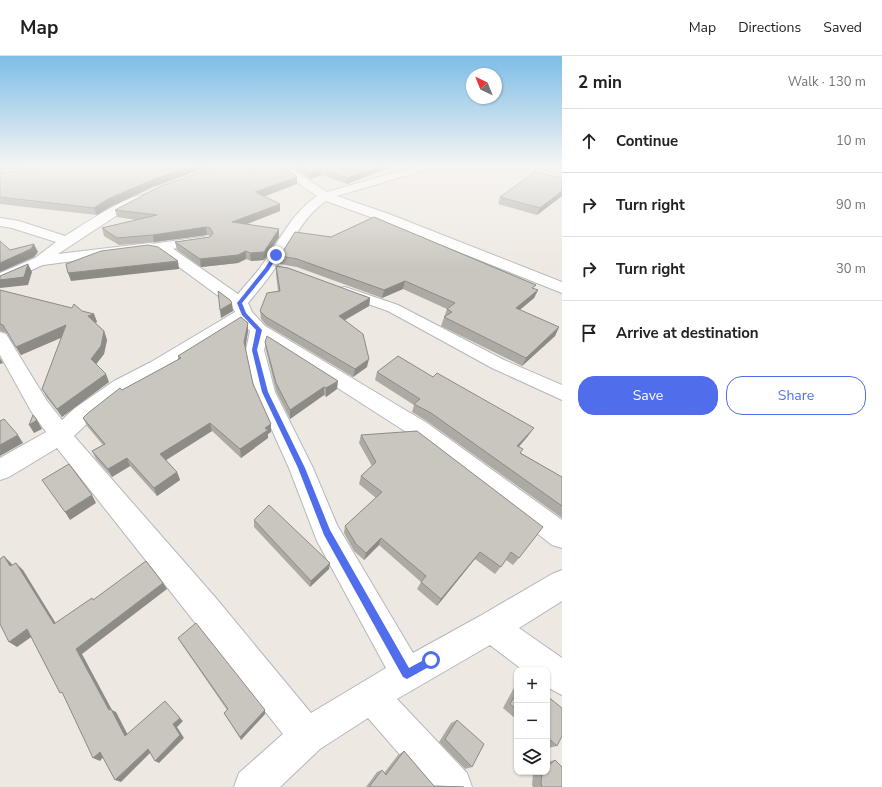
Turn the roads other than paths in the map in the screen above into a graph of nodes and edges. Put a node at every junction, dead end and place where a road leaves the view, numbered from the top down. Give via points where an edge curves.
1 (138, 200) edge
2 (318, 200) edge
3 (337, 200) edge
4 (0, 222) edge
5 (207, 240) edge
6 (67, 241) junction
7 (158, 247) junction
8 (40, 261) junction
9 (0, 280) edge
10 (333, 287) edge
11 (562, 288) edge
12 (247, 315) junction
13 (0, 338) edge
14 (562, 393) edge
15 (60, 435) junction
16 (0, 470) edge
17 (562, 536) edge
18 (562, 584) edge
19 (491, 627) junction
20 (407, 674) junction
21 (562, 678) edge
22 (371, 696) junction
23 (307, 736) junction
24 (253, 787) edge
25 (453, 787) edge

1 - 6 street via 115,211
2 - 12 street via 307,209 291,231 276,268
3 - 11 street
4 - 6 street
5 - 7 lane
6 - 8 street
7 - 8 street
7 - 12 street via 188,265
8 - 9 street
10 - 14 lane via 393,308 498,364
12 - 15 street via 121,386
12 - 17 street via 419,429
12 - 20 street via 265,392 301,468 327,532
13 - 15 street via 39,406
15 - 16 street
15 - 23 street
18 - 19 street
19 - 20 street
19 - 21 street
20 - 22 street
22 - 23 street
22 - 25 street
23 - 24 street

